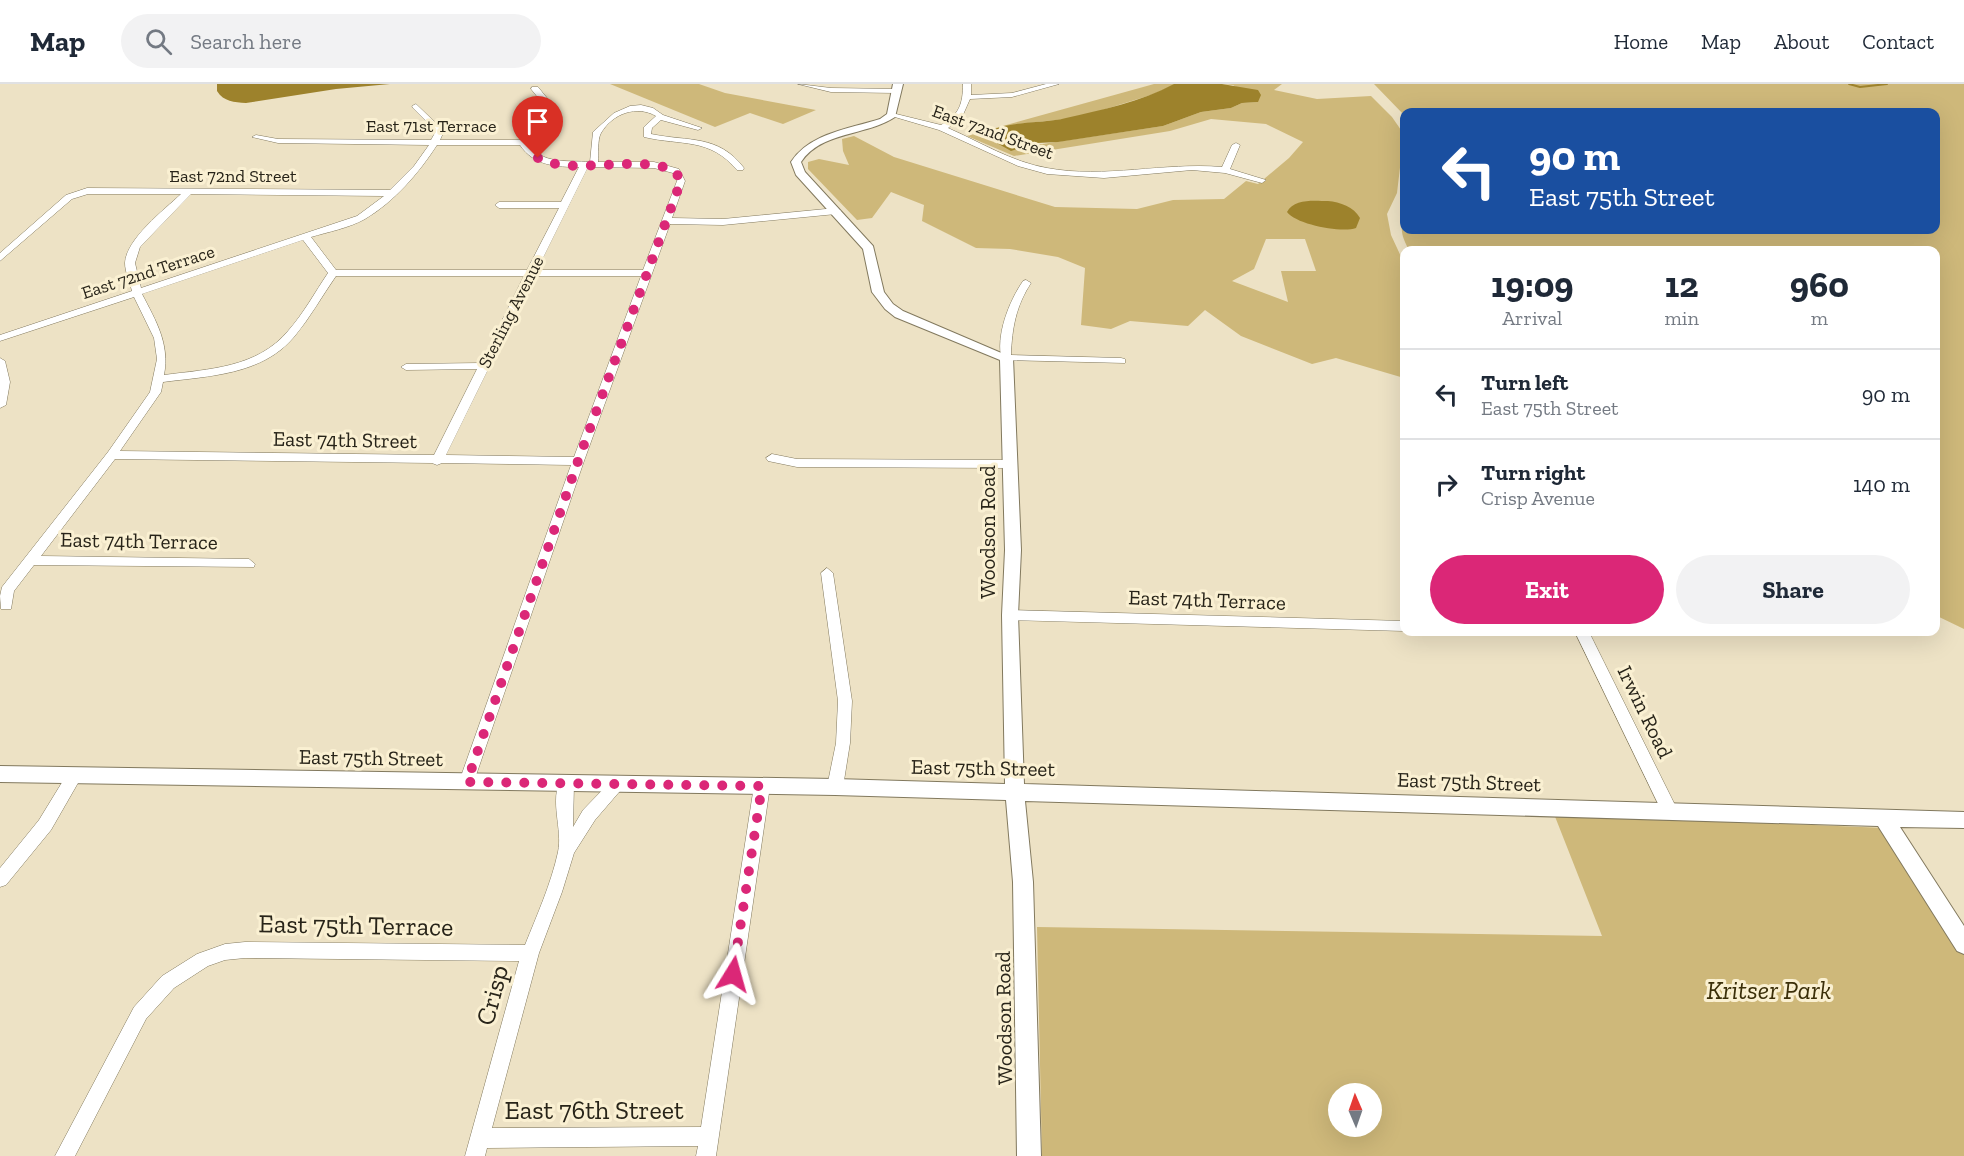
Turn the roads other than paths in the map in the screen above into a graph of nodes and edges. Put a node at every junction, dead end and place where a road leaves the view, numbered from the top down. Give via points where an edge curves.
1 (802, 84) edge
2 (967, 84) edge
3 (1055, 84) edge
4 (897, 88) edge
5 (535, 90) dead end
6 (968, 97) junction
7 (416, 106) dead end
8 (892, 115) junction
9 (660, 117) junction
10 (698, 128) dead end
11 (942, 128) junction
12 (256, 137) dead end
13 (435, 143) junction
14 (523, 143) junction
15 (1236, 145) dead end
16 (589, 164) junction
17 (740, 168) dead end
18 (1225, 170) junction
19 (1262, 180) dead end
20 (188, 192) junction
21 (393, 194) junction
22 (499, 205) dead end
23 (565, 205) junction
24 (837, 212) junction
25 (666, 221) junction
26 (306, 237) junction
27 (0, 258) edge
28 (333, 273) junction
29 (531, 273) junction
30 (647, 273) junction
31 (1026, 283) dead end
32 (137, 293) junction
33 (0, 338) edge
34 (1006, 358) junction
35 (0, 361) edge
36 (1121, 361) dead end
37 (484, 366) junction
38 (406, 367) dead end
39 (159, 380) junction
40 (0, 405) edge
41 (112, 455) junction
42 (772, 458) dead end
43 (437, 460) junction
44 (578, 461) junction
45 (1010, 464) junction
46 (29, 560) junction
47 (249, 564) dead end
48 (827, 573) dead end
49 (6, 605) dead end
50 (1010, 615) junction
51 (1400, 626) edge
52 (1584, 636) edge
53 (0, 774) edge
54 (74, 776) junction
55 (467, 782) junction
56 (566, 783) junction
57 (618, 784) junction
58 (762, 786) junction
59 (835, 787) junction
60 (1015, 791) junction
61 (1670, 811) junction
62 (1884, 818) junction
63 (1964, 820) edge
64 (567, 850) junction
65 (0, 880) edge
66 (1964, 944) edge
67 (531, 952) junction
68 (709, 1136) junction
69 (477, 1147) edge
70 (64, 1156) edge
71 (706, 1156) edge
72 (1029, 1156) edge

1 - 4 street via 831,90
2 - 6 street
3 - 6 street via 1012,96
4 - 8 street
5 - 14 street via 543,96 545,108
6 - 11 street via 963,114
7 - 13 street via 440,131
8 - 11 street, East 72nd Street
8 - 24 street via 884,122 816,143 797,159 800,173
9 - 10 street
9 - 16 street via 643,108 622,110 596,134
9 - 17 street via 648,127 647,135 710,143
11 - 18 street, East 72nd Street via 1021,164 1047,171 1104,175 1171,168
12 - 13 street, East 71st Terrace via 278,141
13 - 14 street, East 71st Terrace
13 - 21 street, East 72nd Terrace
14 - 16 street, East 71st Terrace via 544,161
15 - 18 street
16 - 23 street, Sterling Avenue
16 - 25 street, East 71st Terrace via 654,165 680,176
18 - 19 street, East 72nd Street
20 - 21 street, East 72nd Street
20 - 27 street, East 72nd Street via 87,191 74,195
20 - 32 street via 135,247 130,263
21 - 26 street, East 72nd Terrace via 360,218
22 - 23 street
23 - 29 street, Sterling Avenue
24 - 25 street via 723,222
24 - 34 street via 869,248 876,292 886,306
25 - 30 street
26 - 28 street
26 - 32 street, East 72nd Terrace
28 - 29 street
28 - 39 street via 286,340 271,353 234,368
29 - 30 street
29 - 37 street, Sterling Avenue
30 - 44 street
31 - 34 street via 1010,312
32 - 33 street, East 72nd Terrace
32 - 39 street via 159,338
34 - 36 street
34 - 45 street, Woodson Road
35 - 40 street via 5,382
37 - 38 street
37 - 43 street, Sterling Avenue
39 - 41 street via 147,406
41 - 43 street, East 74th Street
41 - 46 street
42 - 45 street via 797,463
43 - 44 street, East 74th Street
44 - 55 street
45 - 50 street, Woodson Road
46 - 47 street, East 74th Terrace
46 - 49 street via 7,590
48 - 59 street via 844,701 843,743
50 - 51 street, East 74th Terrace
50 - 60 street, Woodson Road
52 - 61 street, Irwin Road
53 - 54 street, East 75th Street
54 - 55 street, East 75th Street
54 - 65 street via 45,825
55 - 56 street, East 75th Street
56 - 57 street, East 75th Street
56 - 64 street, Crisp
57 - 58 street, East 75th Street
57 - 64 street, Crisp via 589,815
58 - 59 street, East 75th Street
58 - 68 street
59 - 60 street, East 75th Street
60 - 61 street, East 75th Street
60 - 72 street, Woodson Road via 1023,882
61 - 62 street, East 75th Street
62 - 63 street, East 75th Street
62 - 66 street
64 - 67 street, Crisp
67 - 69 street, Crisp
67 - 70 street, East 75th Terrace via 245,950 203,960 168,982 140,1013
68 - 69 street, East 76th Street
68 - 71 street

